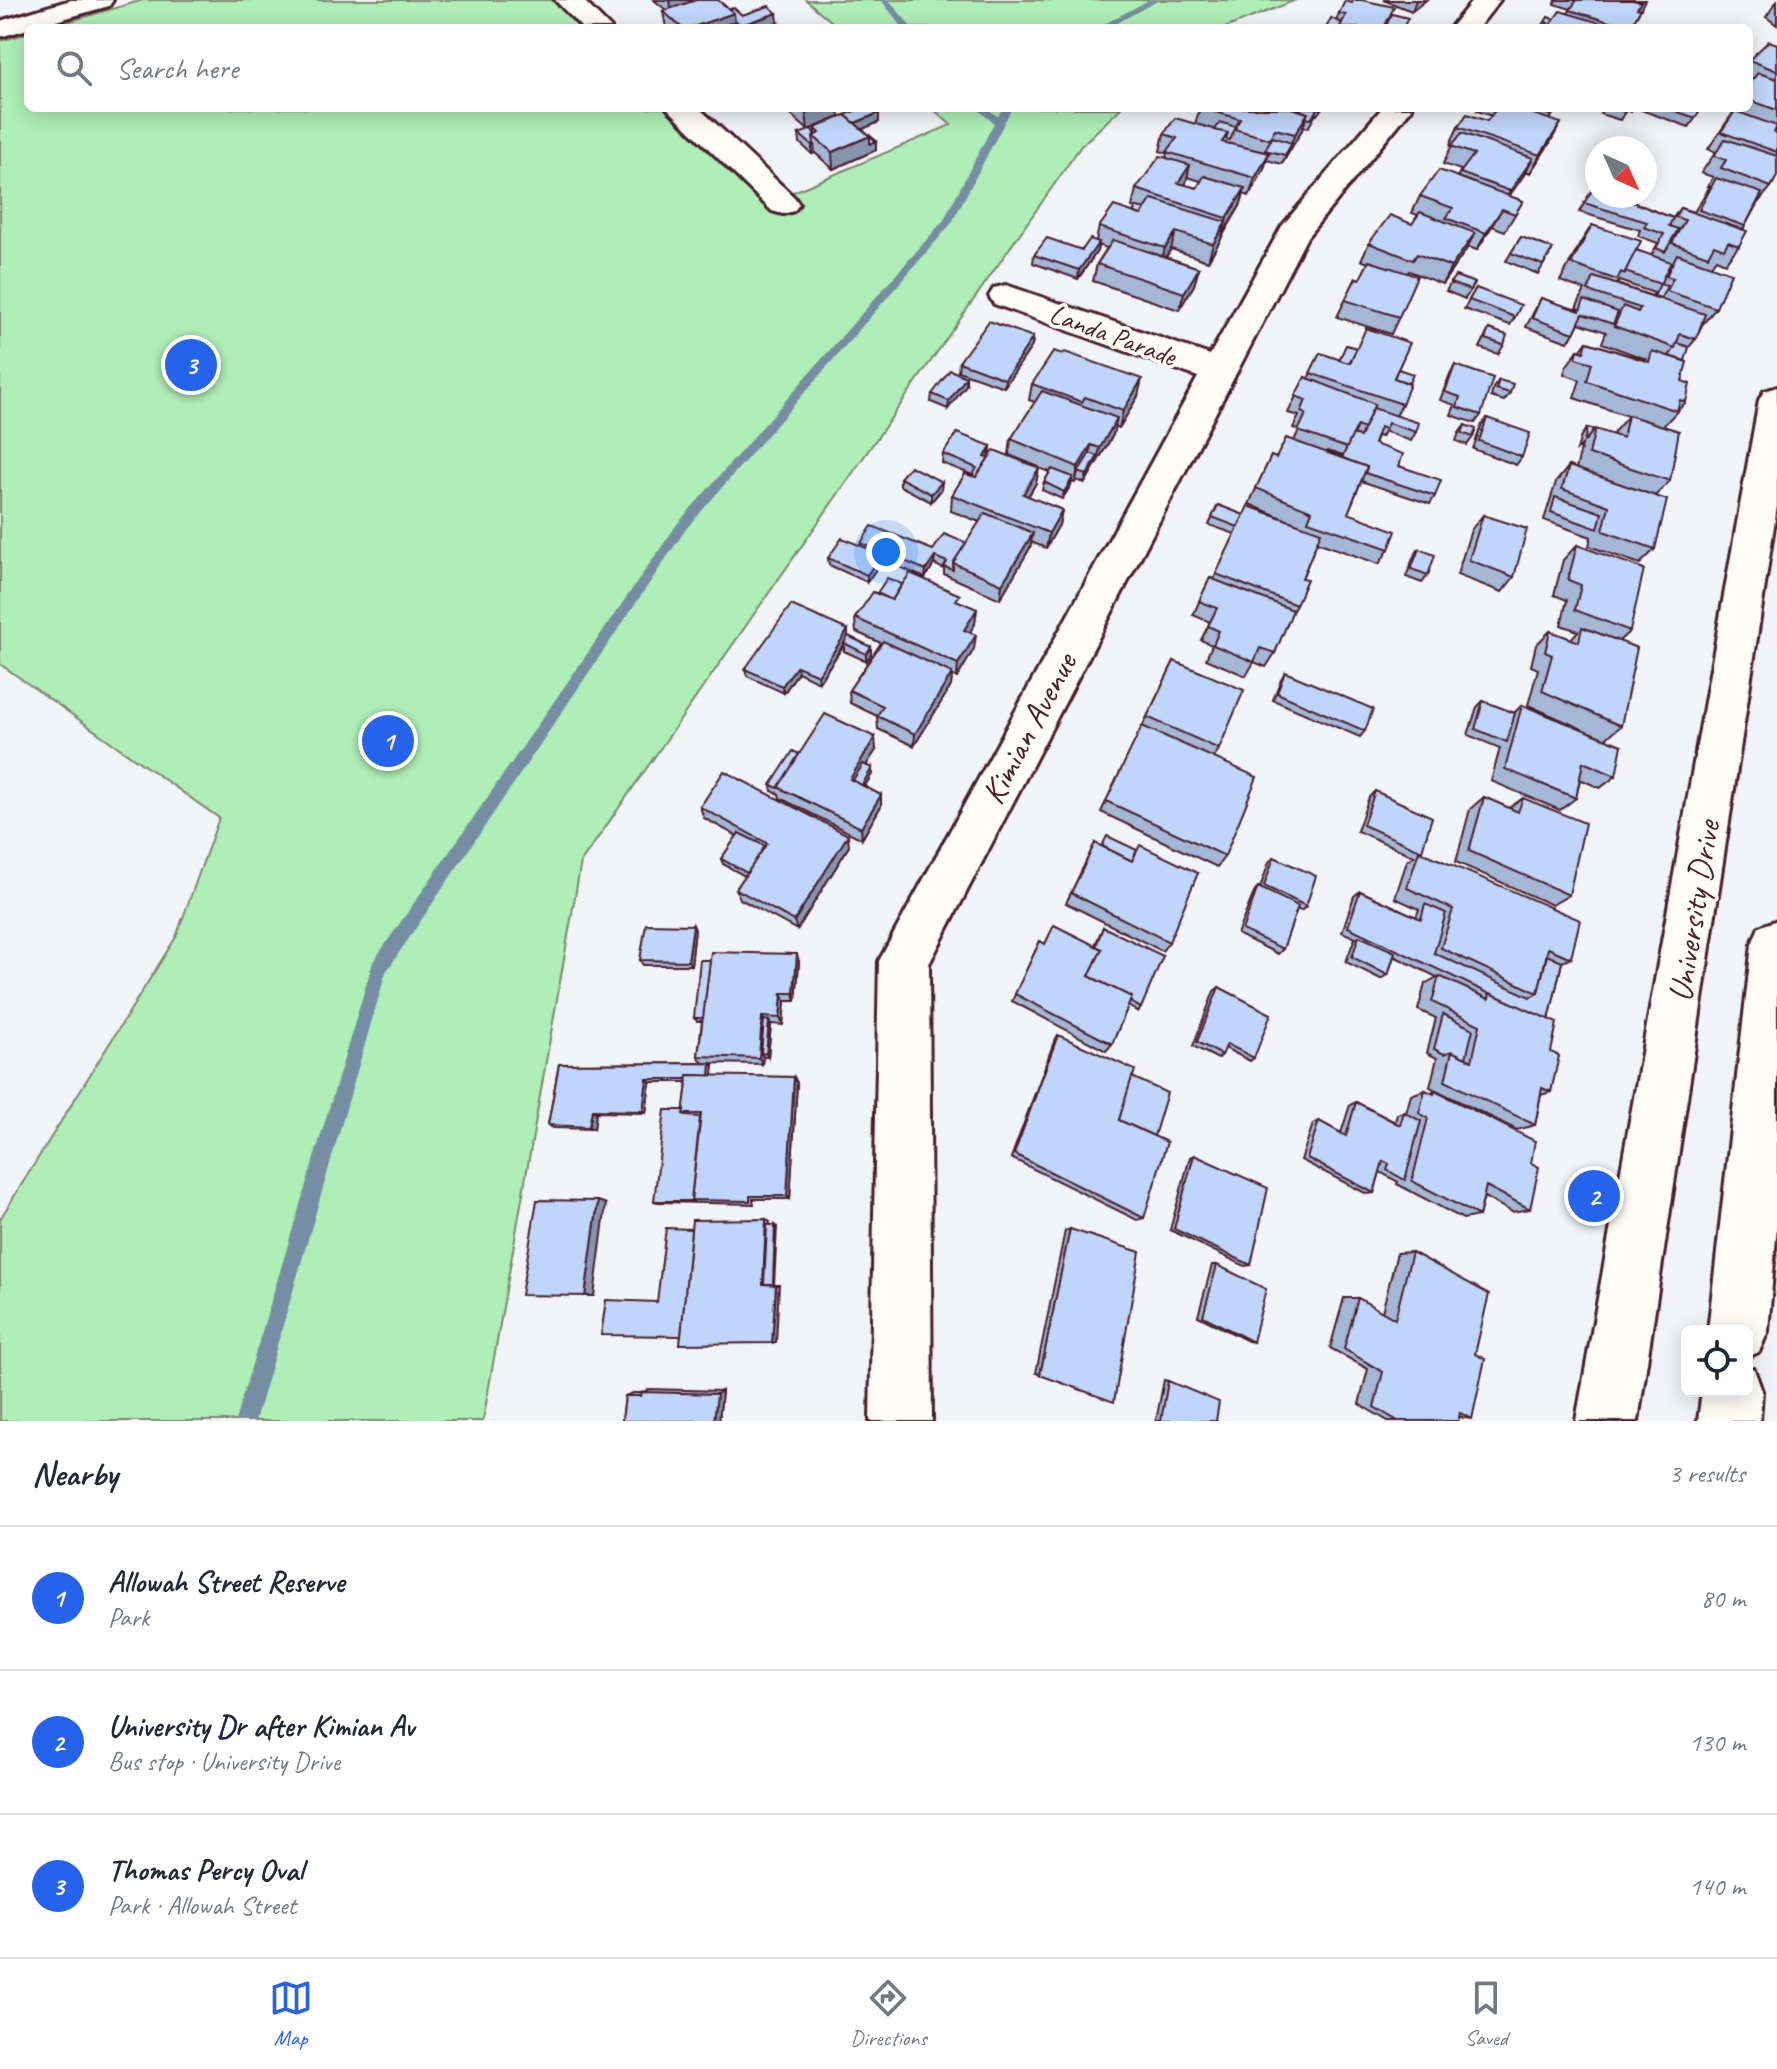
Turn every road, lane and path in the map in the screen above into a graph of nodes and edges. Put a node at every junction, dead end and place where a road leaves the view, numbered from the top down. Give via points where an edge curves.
1 (100, 0) edge
2 (568, 0) edge
3 (1487, 0) edge
4 (593, 24) edge
5 (1467, 24) edge
6 (0, 29) edge
7 (686, 112) edge
8 (1394, 112) edge
9 (783, 204) dead end
10 (1006, 296) dead end
11 (1220, 372) junction
12 (1777, 400) edge
13 (1777, 944) edge
14 (1739, 1325) edge
15 (1731, 1397) edge
16 (901, 1421) edge
17 (1607, 1421) edge
18 (1729, 1421) edge

1 - 6 street
2 - 4 street
3 - 5 street
7 - 9 street
8 - 11 street, Kimian Avenue via 1293,233
10 - 11 street, Landa Parade
11 - 16 street, Kimian Avenue via 904,961
12 - 17 street, University Drive
13 - 14 street
15 - 18 street

